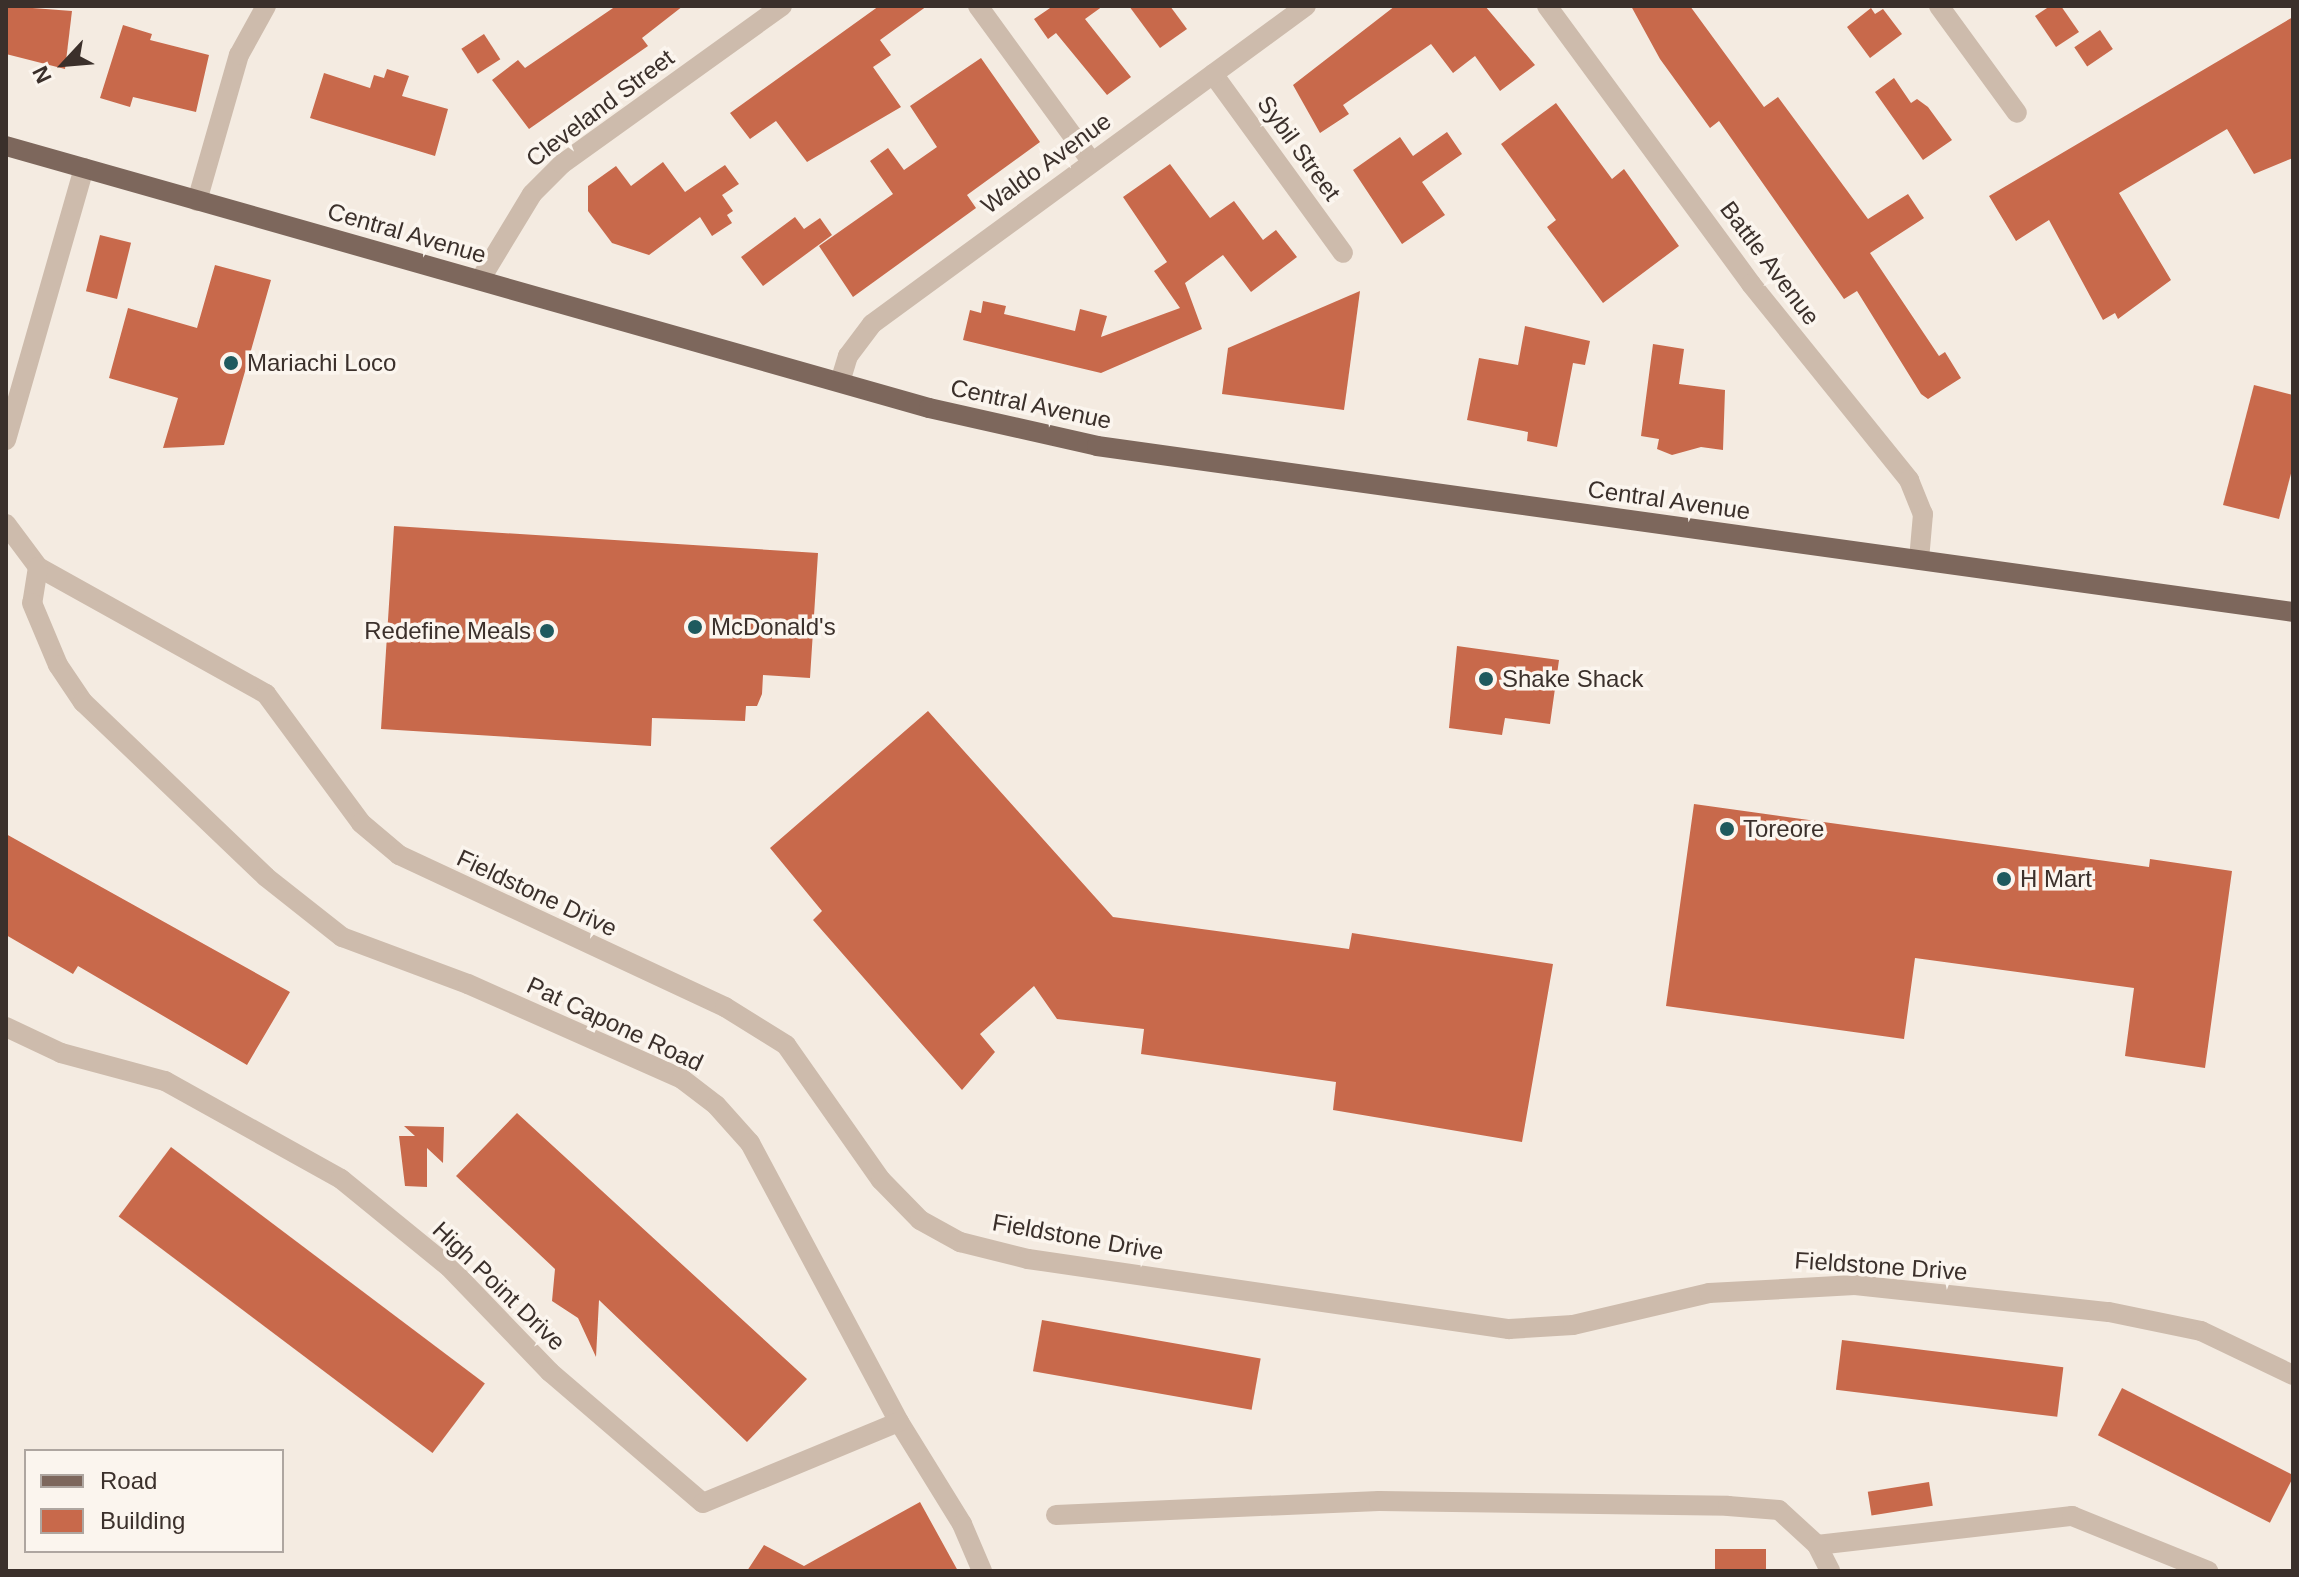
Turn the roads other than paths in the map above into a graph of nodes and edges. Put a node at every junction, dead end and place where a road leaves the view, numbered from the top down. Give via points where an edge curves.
1 (266, 6) edge
2 (782, 6) edge
3 (978, 6) edge
4 (1306, 6) edge
5 (1547, 6) edge
6 (1939, 6) edge
7 (1213, 74) junction
8 (2017, 113) dead end
9 (6, 146) edge
10 (1091, 161) junction
11 (84, 168) junction
12 (197, 201) junction
13 (1343, 253) dead end
14 (480, 280) junction
15 (840, 382) junction
16 (6, 440) edge
17 (6, 524) edge
18 (1919, 560) junction
19 (38, 567) junction
20 (2293, 612) edge
21 (6, 1027) edge
22 (2293, 1375) edge
23 (899, 1422) junction
24 (1056, 1515) dead end
25 (1817, 1545) junction
26 (982, 1571) edge
27 (1830, 1571) edge
28 (2208, 1571) edge

1 - 12 street via 239,55
2 - 14 street, Cleveland Street via 554,171 519,212
3 - 10 street
4 - 7 street, Waldo Avenue
5 - 18 street, Battle Avenue via 1751,284 1909,480 1923,514
6 - 8 street
7 - 10 street, Waldo Avenue
7 - 13 street, Sybil Street
9 - 11 main road, Central Avenue
10 - 15 street, Waldo Avenue via 872,324 848,356
11 - 12 main road, Central Avenue
11 - 16 street
12 - 14 main road, Central Avenue
14 - 15 main road, Central Avenue
15 - 18 main road, Central Avenue via 1097,446
17 - 19 street, Fieldstone Drive
18 - 20 main road, Central Avenue
19 - 22 street, Fieldstone Drive via 266,694 361,823 399,855 725,1007 786,1045 881,1180 920,1220 960,1242 1028,1259 1509,1329 1573,1325 1709,1293 1855,1285 2125,1315 2201,1331
19 - 23 street, Pat Capone Road via 32,603 58,665 128,749 266,877 342,937 468,984 682,1079 716,1105 750,1143
21 - 23 street, High Point Drive via 61,1053 165,1081 341,1179 449,1267 550,1372 703,1503
23 - 26 street, Pat Capone Road via 962,1524
24 - 25 street via 1379,1501 1728,1506 1779,1510
25 - 27 street
25 - 28 street via 2072,1516

